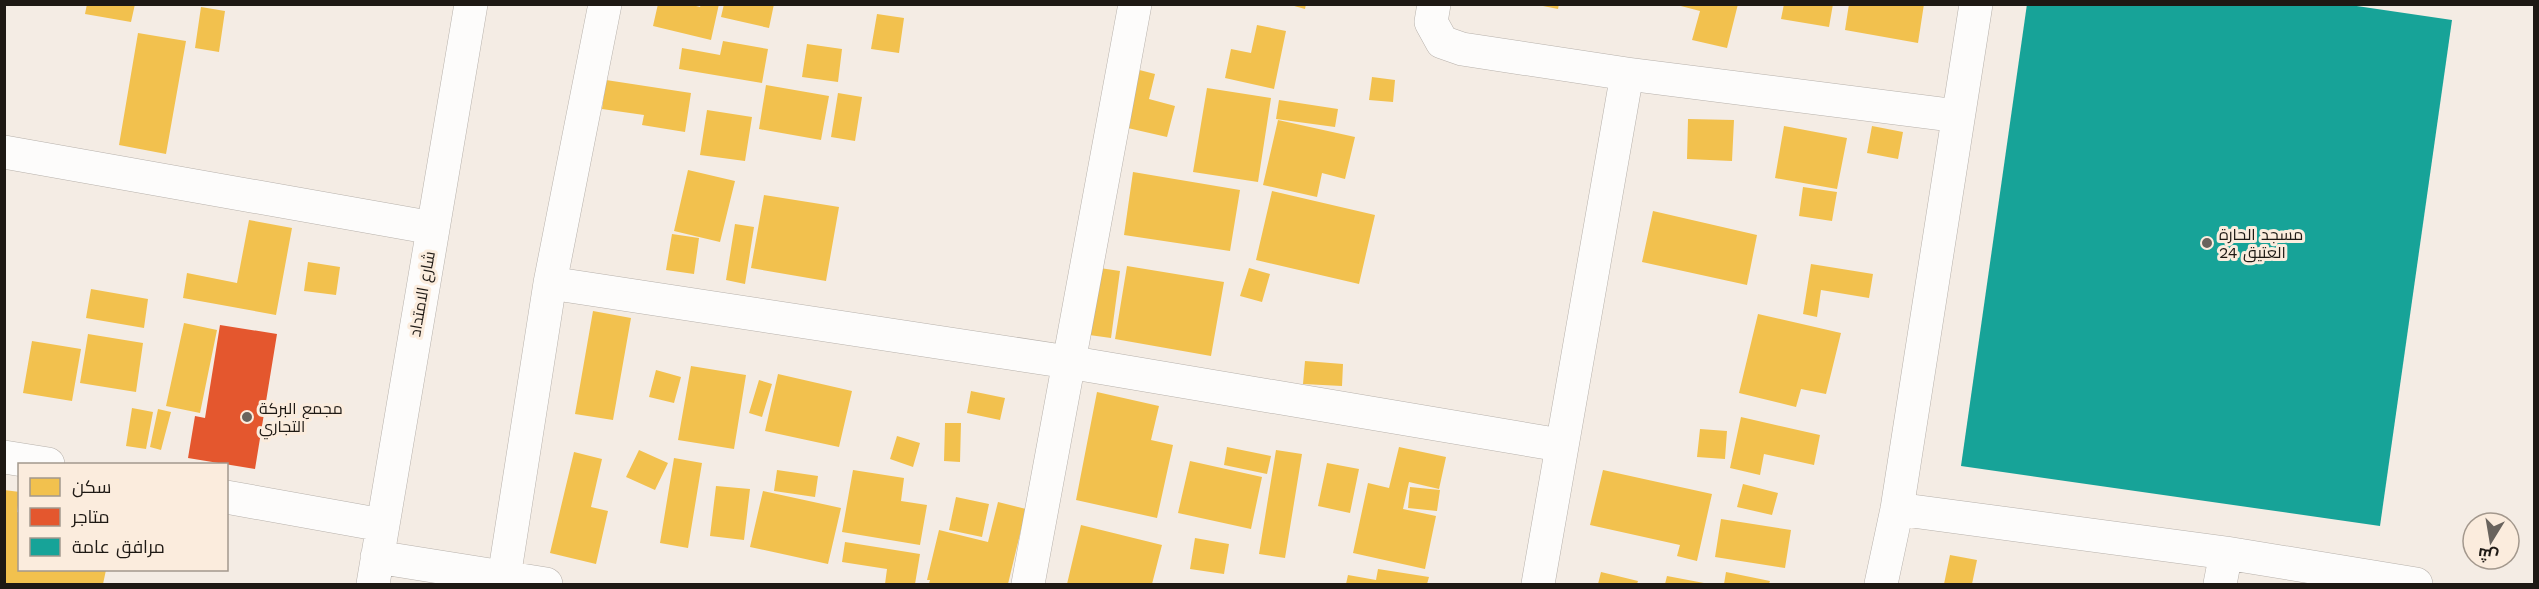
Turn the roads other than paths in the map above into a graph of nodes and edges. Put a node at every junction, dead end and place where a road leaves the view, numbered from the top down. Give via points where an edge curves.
1 (471, 4) edge
2 (605, 4) edge
3 (1135, 4) edge
4 (1434, 4) edge
5 (1976, 4) edge
6 (1627, 74) junction
7 (1958, 116) junction
8 (4, 152) edge
9 (433, 228) junction
10 (550, 283) junction
11 (1068, 362) junction
12 (1560, 445) junction
13 (4, 457) edge
14 (37, 463) edge
15 (228, 497) edge
16 (1897, 509) junction
17 (382, 525) junction
18 (2226, 552) junction
19 (375, 571) edge
20 (503, 581) edge
21 (546, 585) edge
22 (1028, 585) edge
23 (1538, 585) edge
24 (1881, 585) edge
25 (2220, 585) edge
26 (2416, 585) edge

1 - 9 street, شارع الامتداد
2 - 10 street
3 - 11 street
4 - 6 street via 1431,22 1442,42 1462,49
5 - 7 street
6 - 7 street
6 - 12 street
7 - 16 street
8 - 9 street
9 - 17 street, شارع الامتداد
10 - 11 street
10 - 20 street
11 - 12 street
11 - 22 street
12 - 23 street
13 - 14 street
15 - 17 street
16 - 18 street
16 - 24 street
17 - 19 street, شارع الامتداد
18 - 25 street
18 - 26 street
19 - 20 street
20 - 21 street

